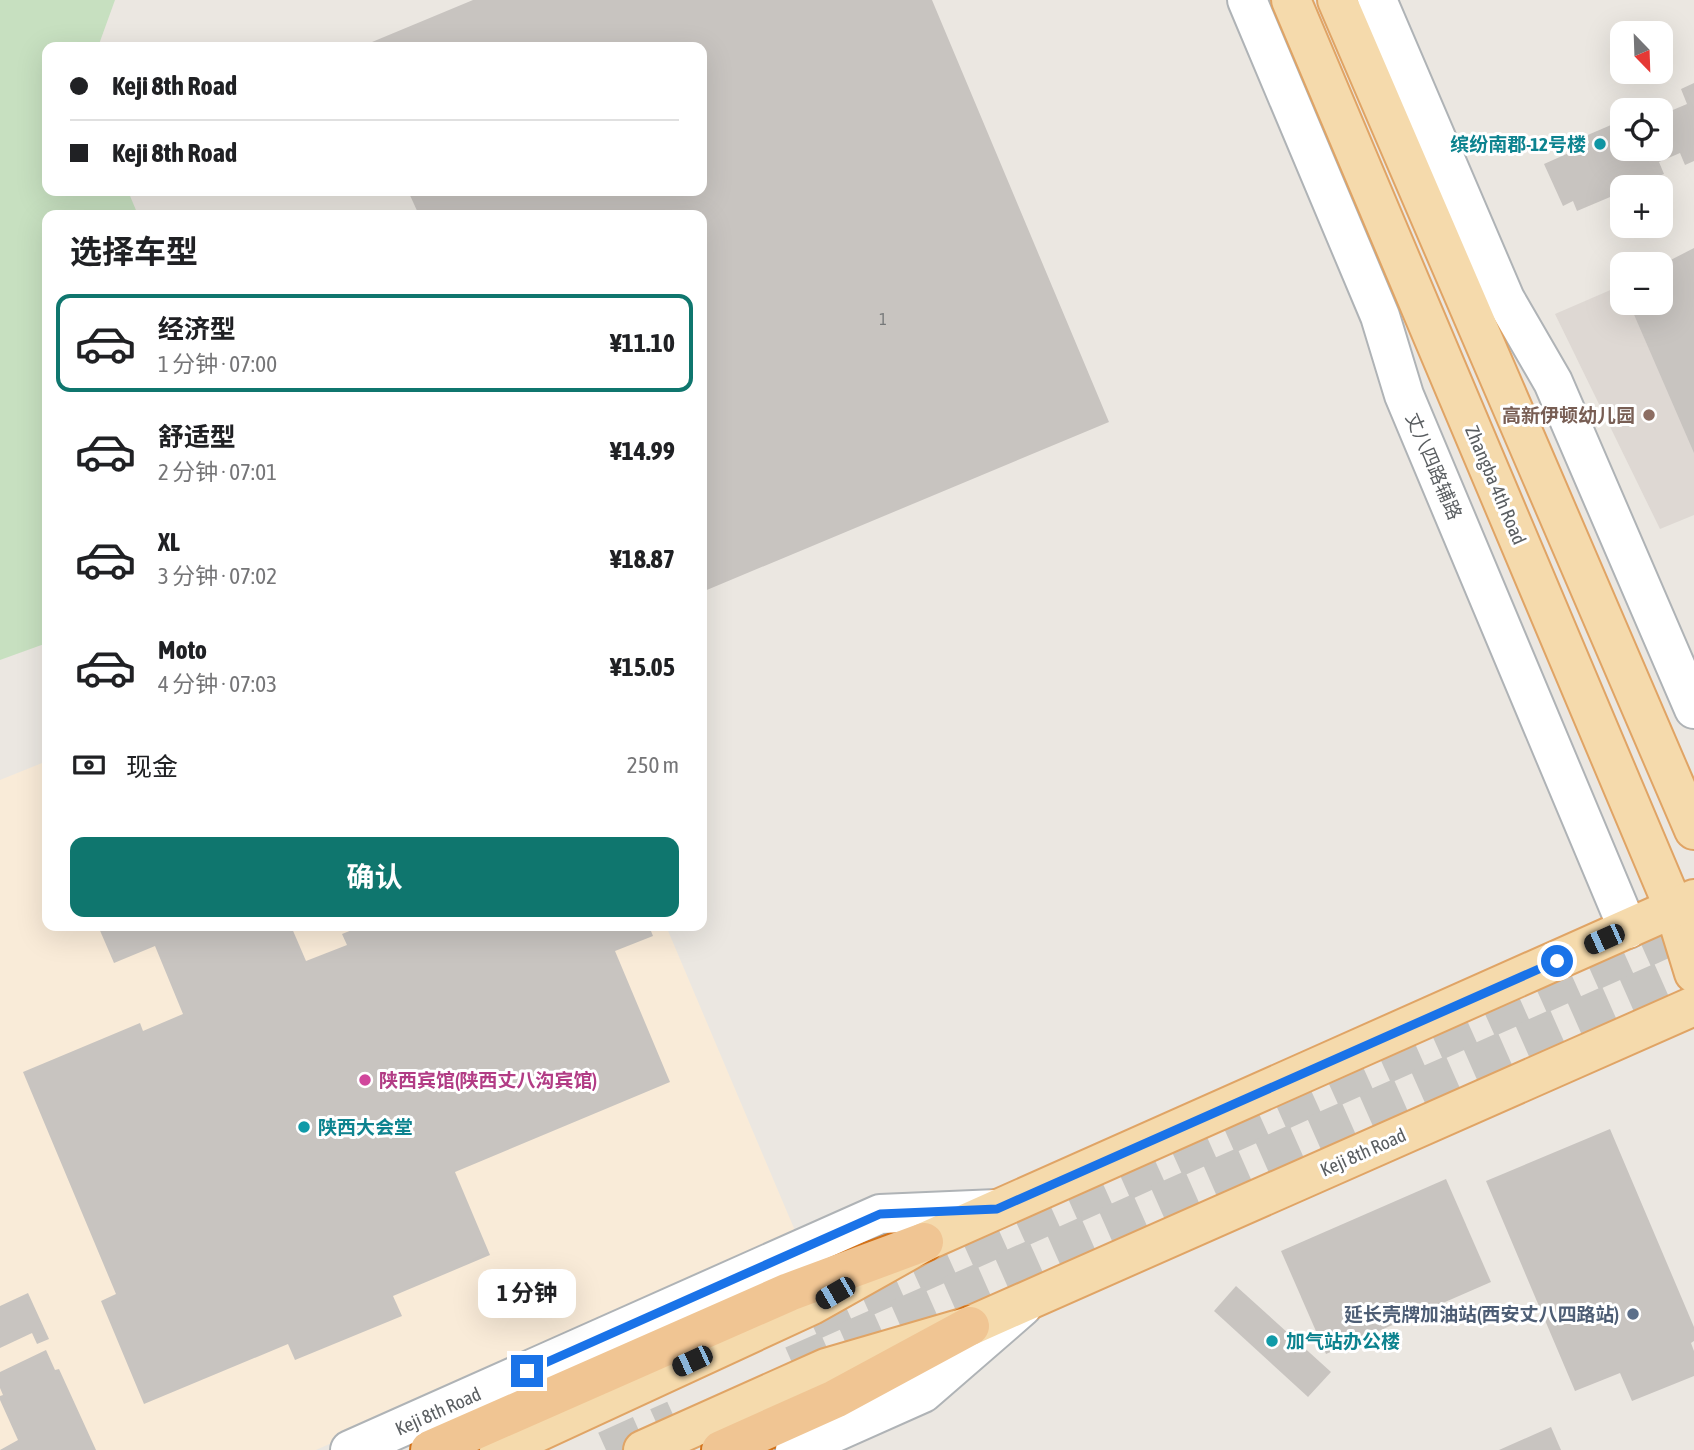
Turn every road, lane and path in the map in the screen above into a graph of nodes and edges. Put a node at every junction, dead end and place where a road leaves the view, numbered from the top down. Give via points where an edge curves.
1 (1247, 0) edge
2 (1291, 0) edge
3 (1337, 0) edge
4 (1377, 0) edge
5 (1694, 709) edge
6 (1694, 830) edge
7 (1684, 903) edge
8 (1628, 929) junction
9 (1694, 973) edge
10 (1694, 1006) edge
11 (997, 1209) junction
12 (924, 1241) junction
13 (1032, 1298) junction
14 (970, 1326) junction
15 (350, 1450) edge
16 (430, 1450) edge
17 (499, 1450) edge
18 (643, 1450) edge
19 (721, 1450) edge
20 (795, 1450) edge

1 - 8 street, 丈八四路辅路 via 1380,316 1404,395
2 - 7 main road, Zhangba 4th Road
3 - 6 main road
4 - 5 street via 1505,299 1553,382
7 - 8 main road, Keji 8th Road
7 - 9 main road, Zhangba 4th Road
8 - 11 main road, Keji 8th Road
10 - 13 main road, Keji 8th Road
11 - 12 main road, Keji 8th Road
11 - 15 street, Keji 8th Road via 880,1214
12 - 16 highway via 789,1292
12 - 17 main road, Keji 8th Road via 812,1305
13 - 14 main road, Keji 8th Road
13 - 20 street, Keji 8th Road via 923,1392
14 - 18 main road, Keji 8th Road via 826,1368
14 - 19 highway via 835,1399

